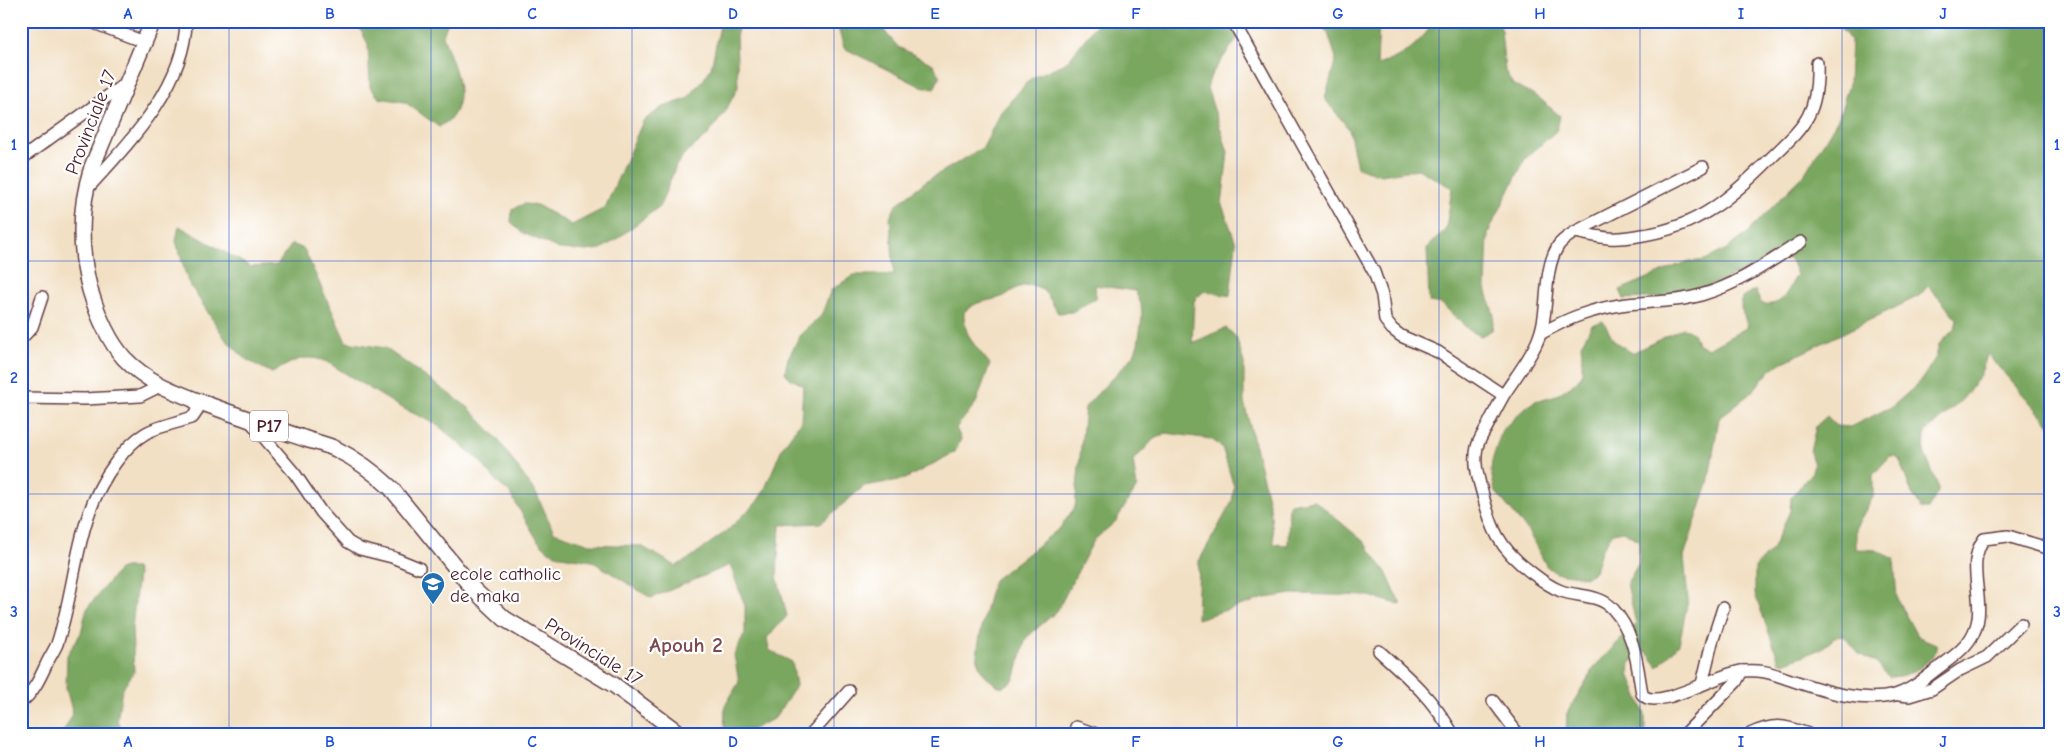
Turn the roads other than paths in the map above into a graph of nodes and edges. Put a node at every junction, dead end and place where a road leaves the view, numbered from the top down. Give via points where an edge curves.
1 (89, 21) edge
2 (153, 21) edge
3 (186, 21) edge
4 (1233, 21) edge
5 (144, 42) junction
6 (1817, 63) dead end
7 (126, 84) junction
8 (21, 159) edge
9 (1703, 167) dead end
10 (85, 192) junction
11 (1575, 232) junction
12 (1801, 242) dead end
13 (42, 297) dead end
14 (1542, 333) junction
15 (21, 339) edge
16 (160, 386) junction
17 (1504, 395) junction
18 (21, 398) edge
19 (195, 400) junction
20 (249, 420) junction
21 (2050, 549) edge
22 (419, 568) dead end
23 (1724, 608) dead end
24 (2021, 624) dead end
25 (1379, 651) dead end
26 (1742, 671) junction
27 (1702, 684) junction
28 (849, 691) dead end
29 (1895, 695) junction
30 (1493, 701) dead end
31 (21, 702) edge
32 (1076, 727) dead end
33 (680, 734) edge
34 (811, 734) edge
35 (1096, 734) edge
36 (1453, 734) edge
37 (1518, 734) edge
38 (1685, 734) edge
39 (1750, 734) edge
40 (1808, 734) edge

1 - 5 street
2 - 5 main road, Provinciale 17 / P17
3 - 10 street via 182,54 169,84 128,143
4 - 17 street via 1374,272 1382,295 1386,323 1401,336 1438,352
5 - 7 main road, Provinciale 17 / P17
6 - 11 street via 1816,98 1802,125 1740,188 1709,212 1669,229 1635,236 1610,238
7 - 8 street
7 - 10 main road, Provinciale 17 / P17
9 - 11 street
10 - 16 main road, Provinciale 17 / P17 via 81,237 87,279 101,322 123,357
11 - 14 street via 1564,239 1554,255
12 - 14 street via 1722,288 1666,302 1621,305 1587,312 1567,318
13 - 15 street via 32,328
14 - 17 street
16 - 18 street via 140,396
16 - 19 main road, Provinciale 17 / P17
17 - 27 street via 1478,445 1475,459 1482,495 1499,541 1515,560 1549,586 1587,596 1613,608 1634,647 1645,698 1656,700
19 - 20 main road, Provinciale 17 / P17
19 - 31 street via 197,411 193,417 146,433 126,450 104,480 93,500 77,553 56,646 38,682
20 - 22 street via 348,542
20 - 33 main road, Provinciale 17 / P17 via 334,448 376,474 474,590 505,619 614,685
21 - 29 street via 2008,536 1984,538 1978,550 1980,609 1974,632 1952,658 1913,687
23 - 27 street
24 - 29 street via 1987,657 1932,689 1909,696
25 - 36 street via 1422,690
26 - 27 street
26 - 29 street via 1766,670 1812,686 1860,697
26 - 38 street via 1736,682
28 - 34 street
30 - 37 street
32 - 35 street
39 - 40 street via 1775,725

